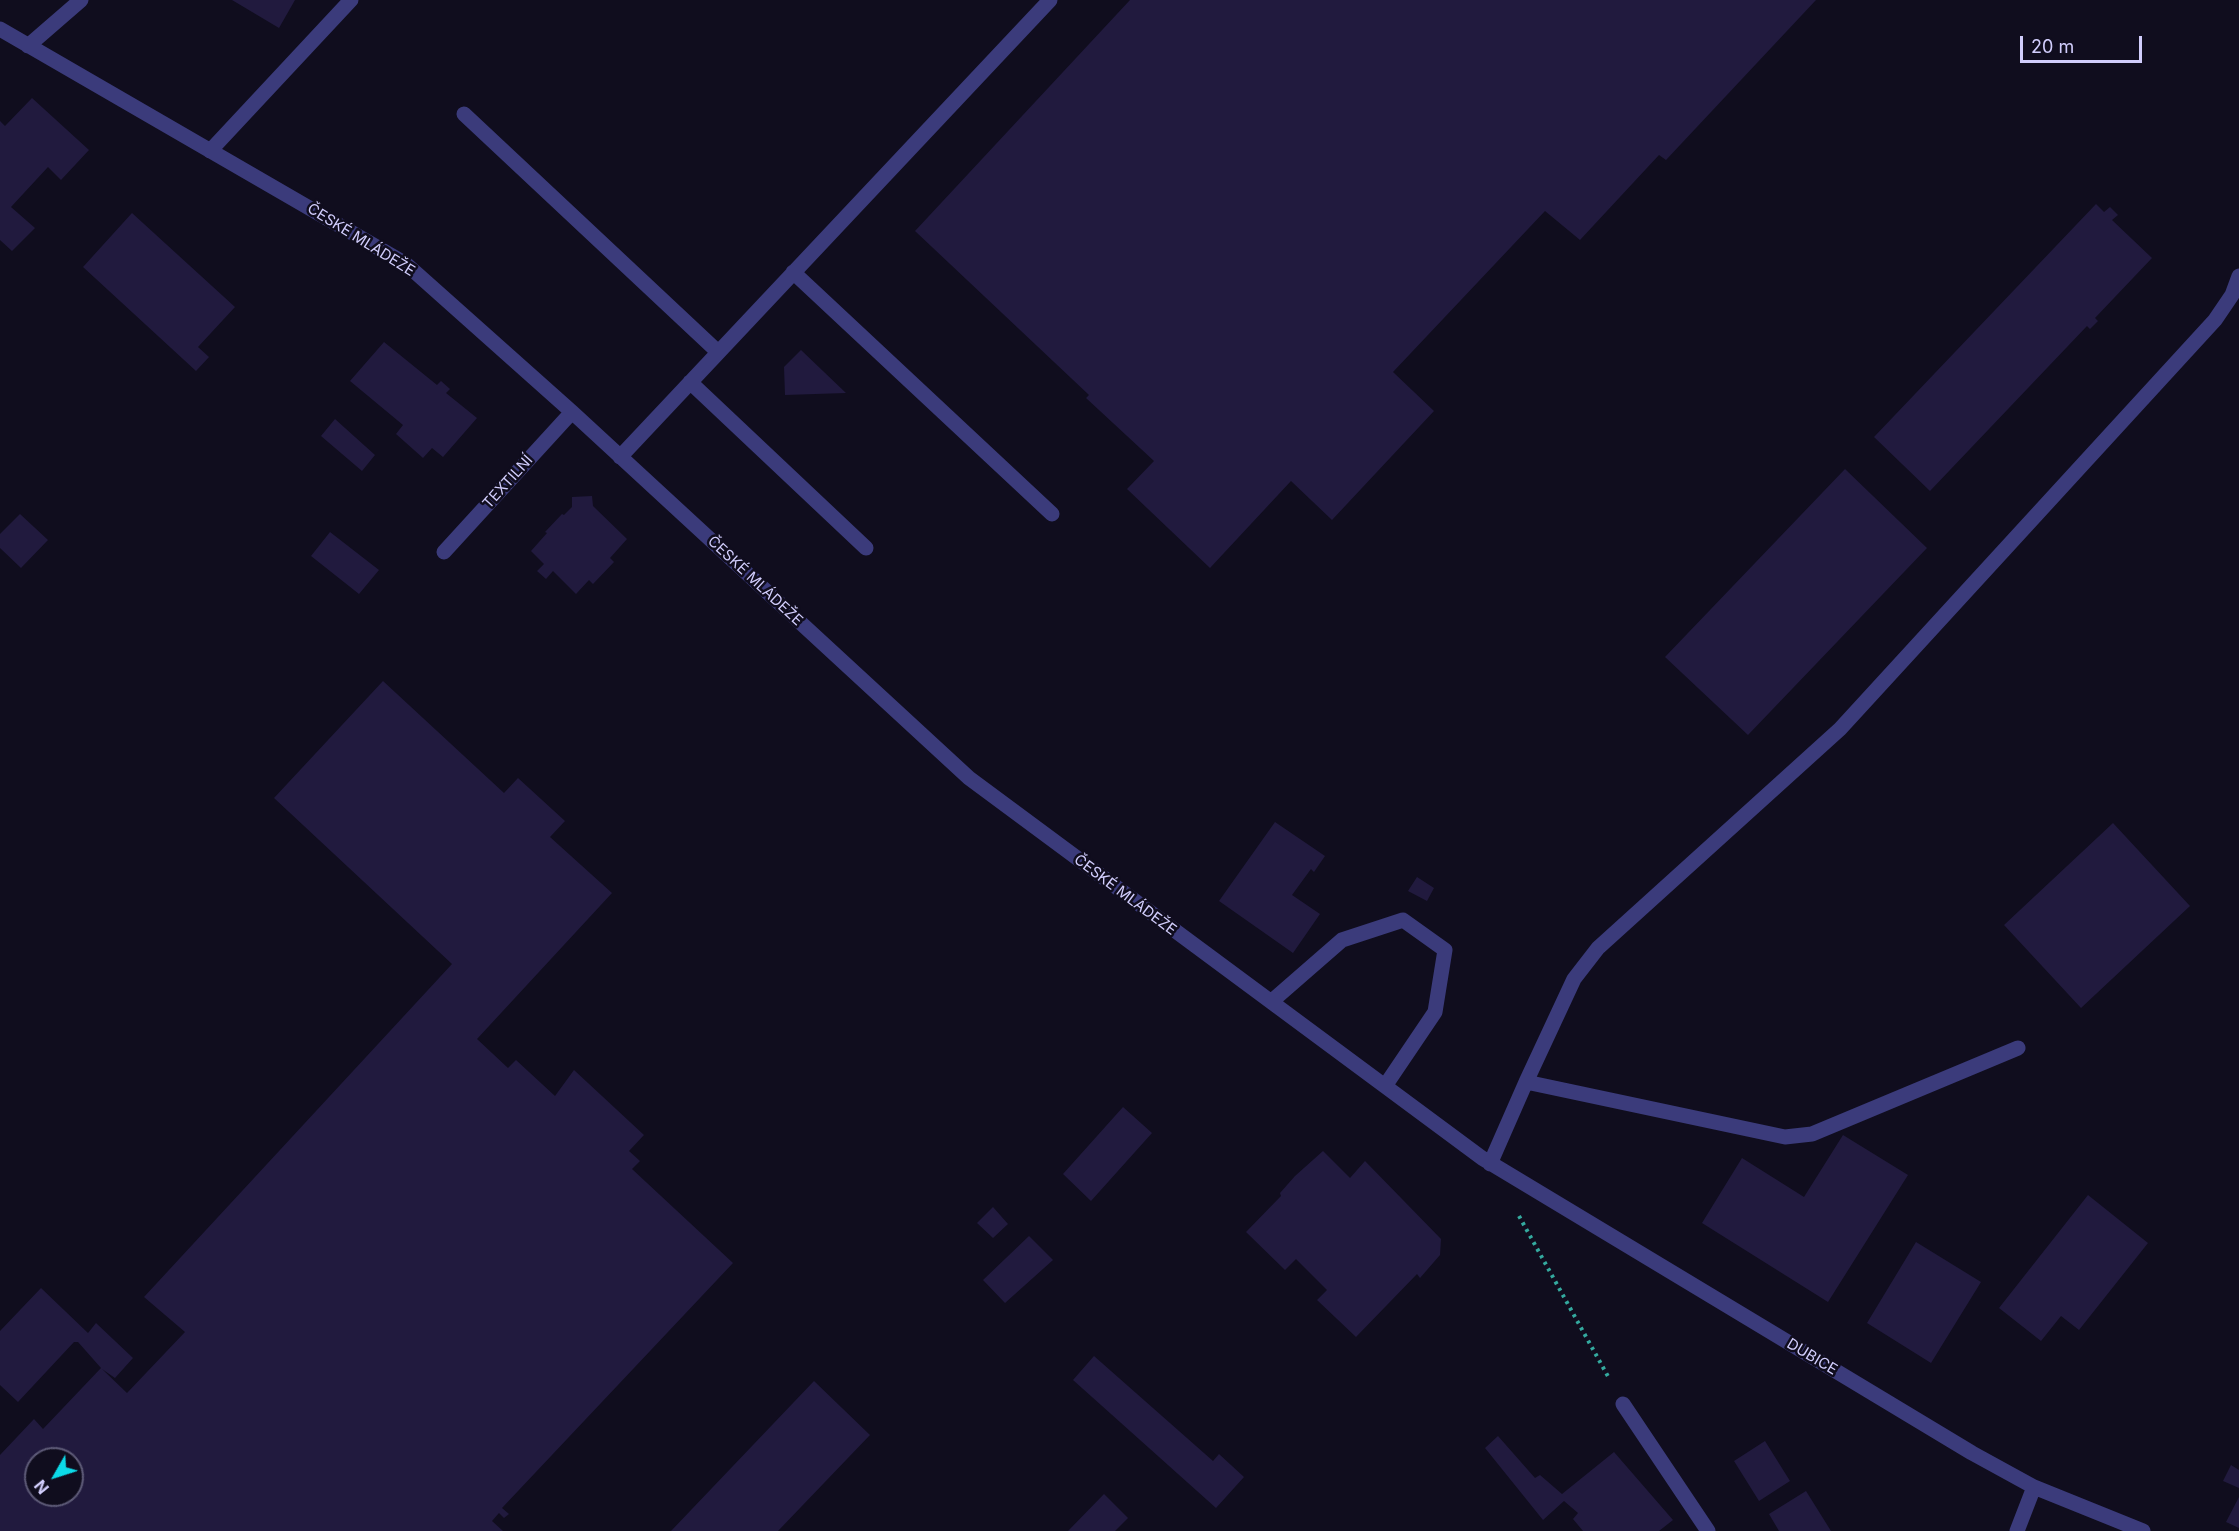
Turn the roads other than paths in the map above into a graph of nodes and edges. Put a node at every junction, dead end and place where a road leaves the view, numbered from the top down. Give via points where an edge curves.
1 (81, 0) edge
2 (351, 0) edge
3 (1050, 0) edge
4 (0, 29) edge
5 (28, 46) junction
6 (464, 114) dead end
7 (210, 151) junction
8 (794, 272) junction
9 (2239, 276) edge
10 (718, 352) junction
11 (690, 382) junction
12 (572, 412) junction
13 (620, 456) junction
14 (1052, 514) dead end
15 (866, 548) dead end
16 (444, 552) dead end
17 (1272, 1001) junction
18 (2018, 1048) dead end
19 (1526, 1082) junction
20 (1385, 1086) junction
21 (1490, 1164) junction
22 (1623, 1404) road end
23 (2034, 1487) junction
24 (1708, 1531) edge
25 (2017, 1531) edge
26 (2143, 1531) edge

1 - 5 street
2 - 7 street
3 - 8 street
4 - 5 street, ČESKÉ MLÁDEŽE
5 - 7 street, ČESKÉ MLÁDEŽE
6 - 10 street
7 - 12 street, ČESKÉ MLÁDEŽE via 406,264
8 - 10 street
8 - 14 street
9 - 19 street via 2215,320 1840,729 1598,948 1574,979
10 - 11 street
11 - 13 street
11 - 15 street
12 - 13 street, ČESKÉ MLÁDEŽE
12 - 16 street, TEXTILNÍ
13 - 17 street, ČESKÉ MLÁDEŽE via 969,778
17 - 20 street, ČESKÉ MLÁDEŽE
17 - 20 street via 1342,940 1403,920 1445,950 1435,1012
18 - 19 street via 1812,1134 1785,1137
19 - 21 street
20 - 21 street, ČESKÉ MLÁDEŽE
21 - 23 street, DUBICE
22 - 24 street
23 - 25 street
23 - 26 street, DUBICE

